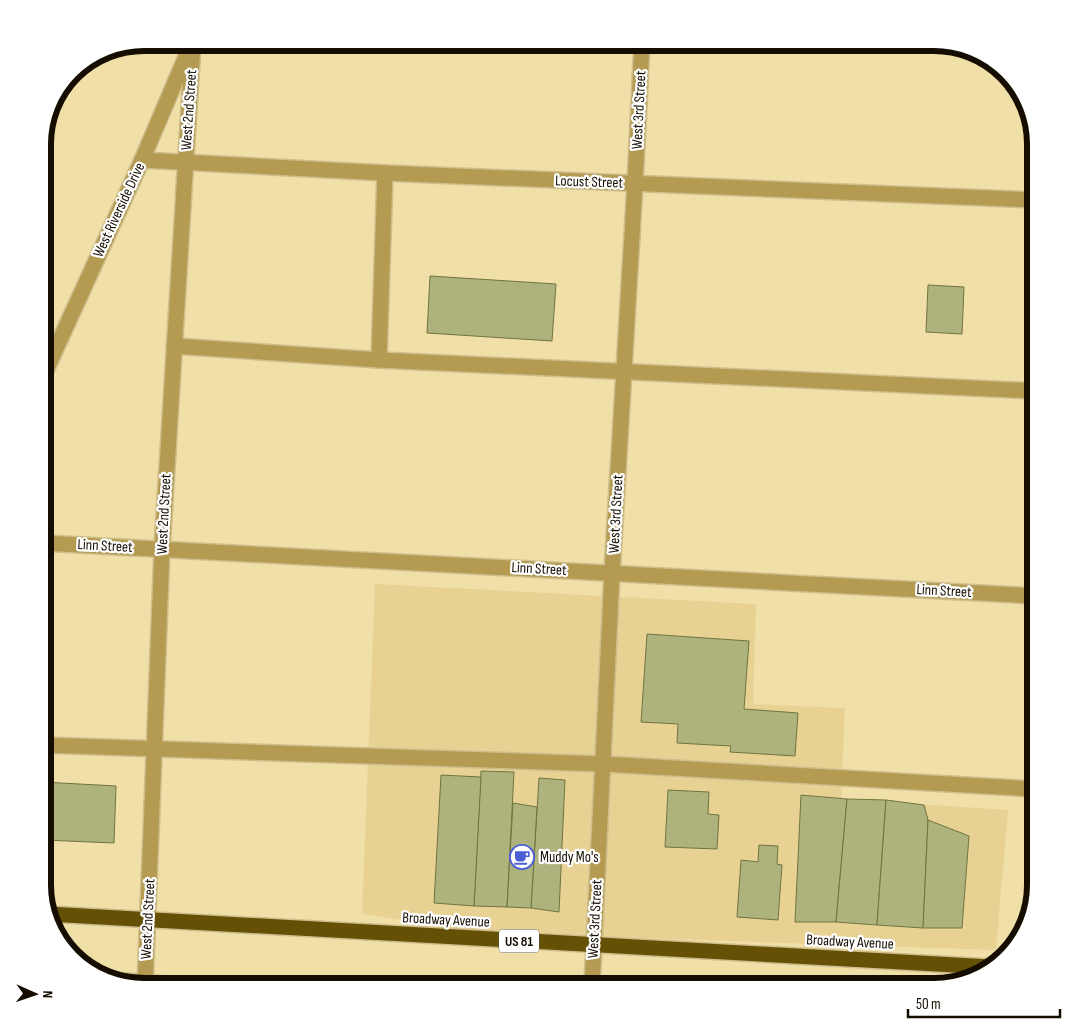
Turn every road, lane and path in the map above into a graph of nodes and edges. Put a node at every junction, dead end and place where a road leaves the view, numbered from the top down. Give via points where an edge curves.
1 (188, 51) edge
2 (191, 51) edge
3 (642, 51) edge
4 (142, 160) junction
5 (185, 163) junction
6 (385, 173) junction
7 (635, 184) junction
8 (1027, 200) edge
9 (174, 346) junction
10 (51, 359) edge
11 (379, 360) junction
12 (624, 372) junction
13 (1027, 391) edge
14 (51, 543) edge
15 (162, 549) junction
16 (612, 573) junction
17 (1027, 596) edge
18 (51, 745) edge
19 (155, 749) junction
20 (604, 764) junction
21 (1027, 788) edge
22 (56, 914) edge
23 (149, 920) junction
24 (593, 946) junction
25 (978, 966) edge
26 (145, 978) edge
27 (592, 978) edge

1 - 4 street, West Riverside Drive
2 - 5 street, West 2nd Street
3 - 7 street, West 3rd Street
4 - 5 street, Locust Street
4 - 10 street, West Riverside Drive
5 - 6 street, Locust Street
5 - 9 street, West 2nd Street
6 - 7 street, Locust Street
6 - 11 street
7 - 8 street, Locust Street
7 - 12 street, West 3rd Street
9 - 11 street
9 - 15 street, West 2nd Street
11 - 12 street
12 - 13 street
12 - 16 street, West 3rd Street
14 - 15 street, Linn Street
15 - 16 street, Linn Street
15 - 19 street, West 2nd Street
16 - 17 street, Linn Street
16 - 20 street, West 3rd Street
18 - 19 street
19 - 20 street
19 - 23 street, West 2nd Street
20 - 21 street
20 - 24 street, West 3rd Street
22 - 23 highway, Broadway Avenue / US 81
23 - 24 highway, Broadway Avenue / US 81
23 - 26 street, West 2nd Street
24 - 25 highway, Broadway Avenue / US 81
24 - 27 street, West 3rd Street

